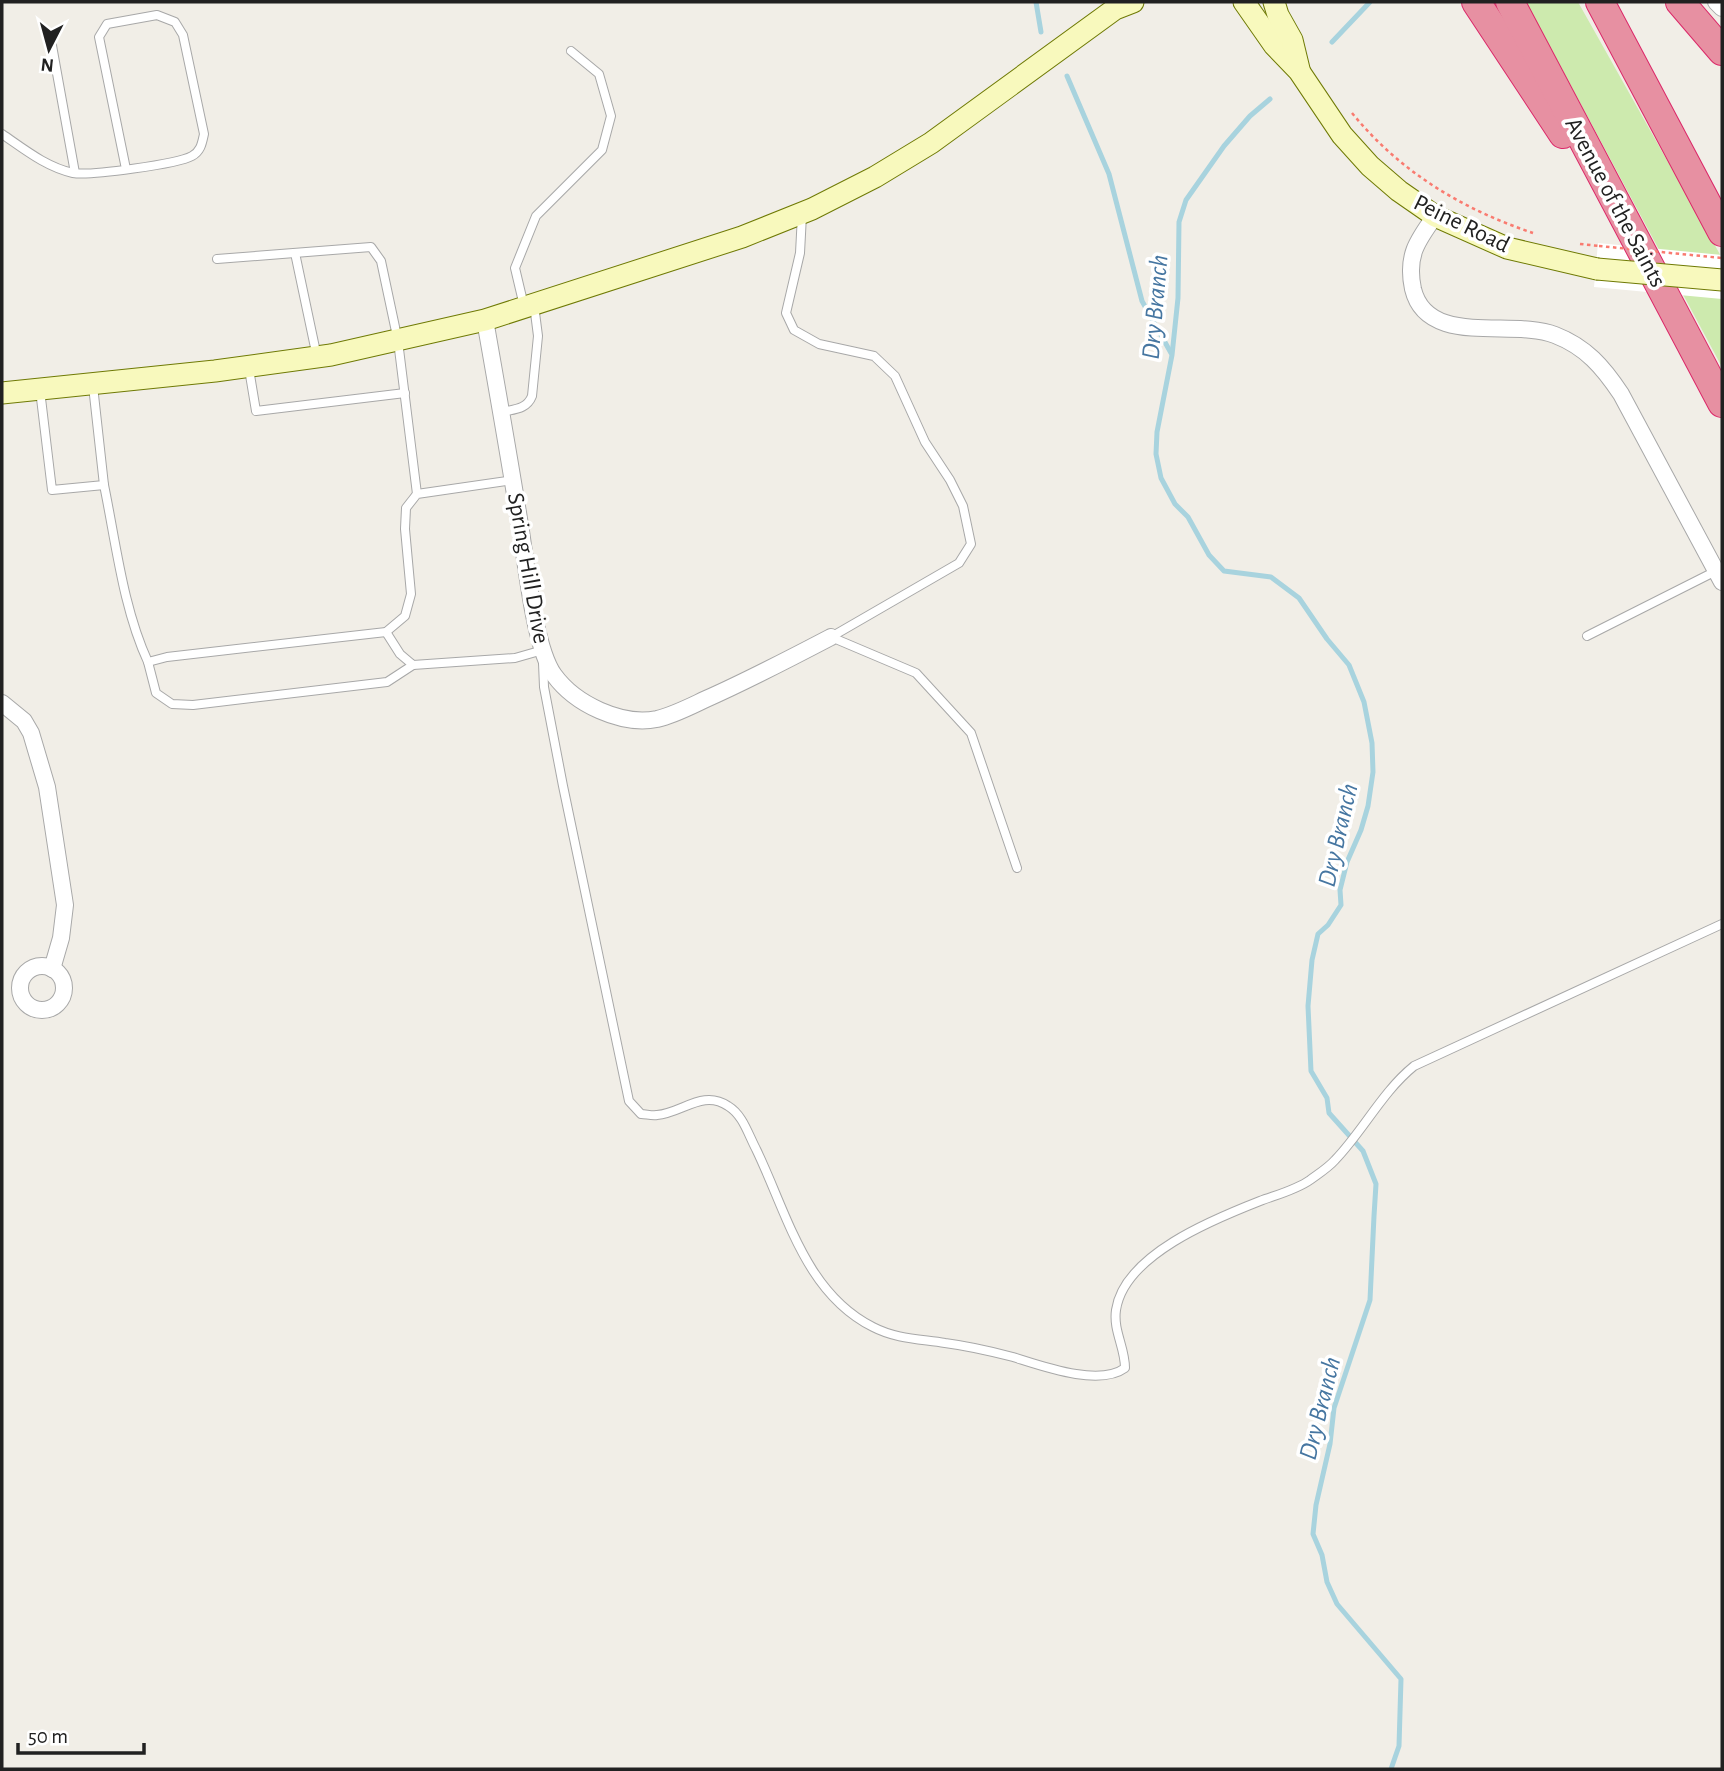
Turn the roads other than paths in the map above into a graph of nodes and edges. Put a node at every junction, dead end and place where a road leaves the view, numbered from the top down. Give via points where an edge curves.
1 (1244, 2) edge
2 (1274, 2) edge
3 (1476, 2) edge
4 (1510, 2) edge
5 (1600, 2) edge
6 (1679, 2) edge
7 (1716, 2) edge
8 (1123, 4) edge
9 (1722, 8) edge
10 (51, 40) dead end
11 (571, 51) dead end
12 (1722, 51) edge
13 (1299, 71) junction
14 (2, 134) edge
15 (126, 169) junction
16 (75, 173) junction
17 (802, 213) junction
18 (1435, 216) junction
19 (1722, 232) edge
20 (1638, 244) junction
21 (295, 253) junction
22 (217, 259) dead end
23 (1722, 280) edge
24 (530, 307) junction
25 (485, 320) junction
26 (398, 341) junction
27 (317, 357) junction
28 (249, 366) junction
29 (93, 383) junction
30 (40, 389) junction
31 (2, 393) edge
32 (405, 393) junction
33 (1722, 402) edge
34 (502, 412) junction
35 (513, 480) junction
36 (104, 485) junction
37 (417, 494) junction
38 (1719, 577) edge
39 (386, 632) junction
40 (1587, 636) dead end
41 (831, 637) junction
42 (542, 649) junction
43 (148, 662) junction
44 (413, 665) junction
45 (2, 703) edge
46 (1017, 868) dead end
47 (1722, 924) edge
48 (52, 969) dead end

1 - 13 main road, Peine Road
2 - 13 main road, Peine Road via 1292,40
3 - 20 highway
4 - 20 highway, Avenue of the Saints
5 - 19 highway
6 - 12 highway
7 - 9 street
8 - 17 main road via 931,143
10 - 16 lane
11 - 24 lane via 599,74 611,117 602,150 536,216 515,268
13 - 18 main road, Peine Road via 1342,135 1370,166
14 - 16 lane via 50,166
15 - 15 lane via 191,157 201,148 204,134 183,36 175,22 157,15 107,24 99,37
15 - 16 lane
17 - 24 main road
17 - 41 lane via 800,253 786,313 794,330 819,344 874,356 895,376 925,442 962,506 971,544 959,563
18 - 23 main road, Peine Road, bridge via 1507,248 1597,269
18 - 38 street via 1411,256 1416,299 1441,323 1521,328 1553,334 1583,348 1621,394
20 - 33 highway, Avenue of the Saints
21 - 22 lane
21 - 26 lane via 371,247 382,261
21 - 27 lane
24 - 25 main road
24 - 34 lane via 538,336 532,396 529,404
25 - 26 main road
25 - 34 street, Spring Hill Drive
26 - 27 main road
26 - 32 lane
27 - 28 main road
28 - 29 main road
28 - 32 lane via 256,411
29 - 30 main road
29 - 36 lane
30 - 31 main road
30 - 36 lane via 52,490
32 - 37 lane
34 - 35 street, Spring Hill Drive
35 - 37 lane
35 - 42 street, Spring Hill Drive
36 - 43 lane via 125,588
37 - 39 lane via 406,508 411,594 405,616
38 - 40 lane
39 - 43 lane
39 - 44 lane
41 - 42 street, Spring Hill Drive via 742,683 656,719 627,720 581,700 554,675
41 - 46 lane via 915,673 971,733
42 - 44 lane via 515,658
42 - 47 lane via 544,687 629,1101 641,1114 659,1115 710,1100 726,1104 739,1115 821,1285 851,1314 897,1337 980,1348 1069,1372 1115,1375 1125,1368 1116,1308 1129,1279 1162,1248 1306,1183 1334,1162 1398,1078 1413,1066
43 - 44 lane via 156,693 172,704 194,705 387,682
45 - 48 street via 31,733 47,787 65,905

